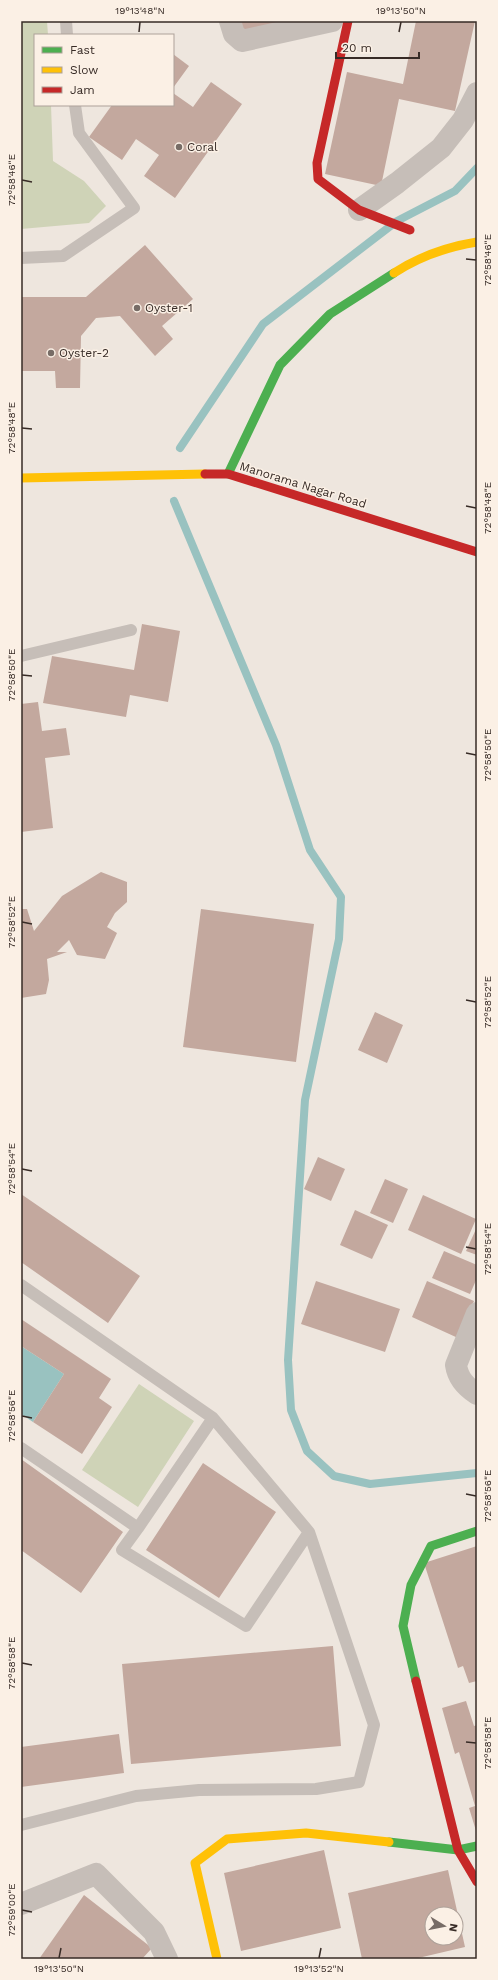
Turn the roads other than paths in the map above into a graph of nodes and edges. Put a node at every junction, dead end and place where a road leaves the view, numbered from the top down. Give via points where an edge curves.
1 (66, 21) edge
2 (230, 21) edge
3 (332, 21) edge
4 (348, 21) edge
5 (67, 34) edge
6 (477, 93) edge
7 (75, 106) edge
8 (359, 210) junction
9 (410, 230) dead end
10 (477, 242) edge
11 (21, 258) edge
12 (228, 474) junction
13 (21, 478) edge
14 (477, 552) edge
15 (131, 630) dead end
16 (21, 656) edge
17 (21, 1285) edge
18 (477, 1313) edge
19 (477, 1394) edge
20 (213, 1418) junction
21 (21, 1448) edge
22 (138, 1528) junction
23 (477, 1531) edge
24 (309, 1532) junction
25 (21, 1825) edge
26 (477, 1846) edge
27 (458, 1850) junction
28 (477, 1882) edge
29 (21, 1904) edge
30 (168, 1959) edge
31 (217, 1959) edge

1 - 5 lane
2 - 3 street via 234,34 242,41
4 - 8 street via 317,163 318,179
6 - 8 street via 463,120 441,148
7 - 11 lane via 80,133 134,208 63,256
8 - 9 street
10 - 12 street via 450,246 412,261 330,314 280,365
12 - 13 street, Manorama Nagar Road
12 - 14 street, Manorama Nagar Road
15 - 16 lane
17 - 20 lane
18 - 19 street via 456,1365 457,1374 467,1388
20 - 22 lane
20 - 24 lane
21 - 22 lane
22 - 24 lane via 122,1550 246,1626
23 - 27 street via 431,1546 411,1585 403,1626
24 - 25 lane via 374,1725 359,1782 316,1789 198,1790 136,1796
26 - 27 street
27 - 28 street
27 - 31 street via 306,1833 227,1839 195,1863
29 - 30 street via 96,1874 154,1932

